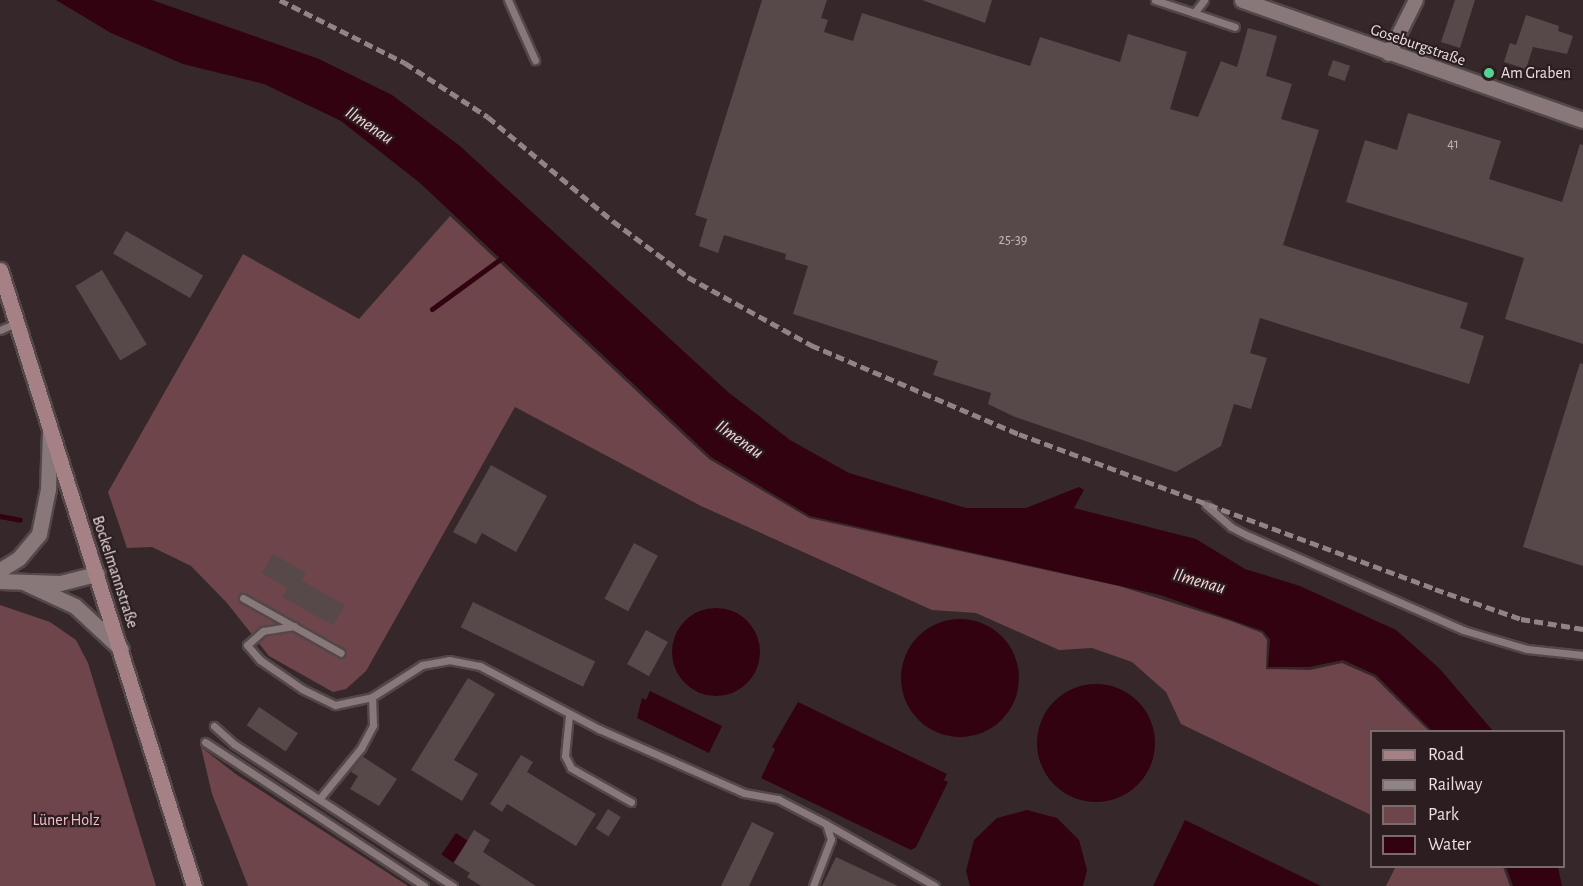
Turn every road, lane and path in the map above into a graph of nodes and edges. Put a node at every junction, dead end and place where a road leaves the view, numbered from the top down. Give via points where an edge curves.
1 (508, 0) edge
2 (1155, 0) edge
3 (1204, 0) edge
4 (1242, 0) edge
5 (1416, 0) edge
6 (1194, 13) junction
7 (1235, 27) dead end
8 (1389, 54) junction
9 (535, 60) dead end
10 (1583, 120) edge
11 (0, 270) edge
12 (16, 323) junction
13 (0, 330) edge
14 (50, 431) junction
15 (1206, 505) dead end
16 (0, 570) edge
17 (97, 574) junction
18 (0, 581) edge
19 (23, 582) junction
20 (243, 598) dead end
21 (294, 626) junction
22 (121, 649) junction
23 (341, 652) dead end
24 (1583, 655) edge
25 (372, 697) junction
26 (569, 715) junction
27 (214, 726) dead end
28 (205, 742) dead end
29 (320, 798) junction
30 (631, 802) dead end
31 (826, 824) junction
32 (194, 886) edge
33 (424, 886) edge
34 (453, 886) edge
35 (813, 886) edge
36 (934, 886) edge

1 - 9 lane
2 - 6 lane
3 - 6 lane
4 - 8 street, Goseburgstraße
5 - 8 street
6 - 7 lane
8 - 10 street, Goseburgstraße
11 - 12 main road, Bockelmannstraße
12 - 13 lane
12 - 14 main road, Bockelmannstraße
14 - 16 street via 48,489 39,534 19,558
14 - 17 main road, Bockelmannstraße
15 - 24 lane via 1248,536 1463,630 1527,649
17 - 19 street via 60,583
17 - 22 main road, Bockelmannstraße
18 - 19 street
19 - 22 street via 75,606
20 - 21 lane
21 - 23 lane
21 - 25 lane via 262,631 247,645 260,660 302,689 334,705
22 - 32 main road, Bockelmannstraße
25 - 26 lane via 423,665 449,660 480,666
25 - 29 lane via 373,724 361,748
26 - 30 lane via 566,756 571,768
26 - 31 lane via 744,793 778,800
27 - 29 lane via 234,744
28 - 33 lane
29 - 34 lane
31 - 35 lane via 831,838
31 - 36 lane

